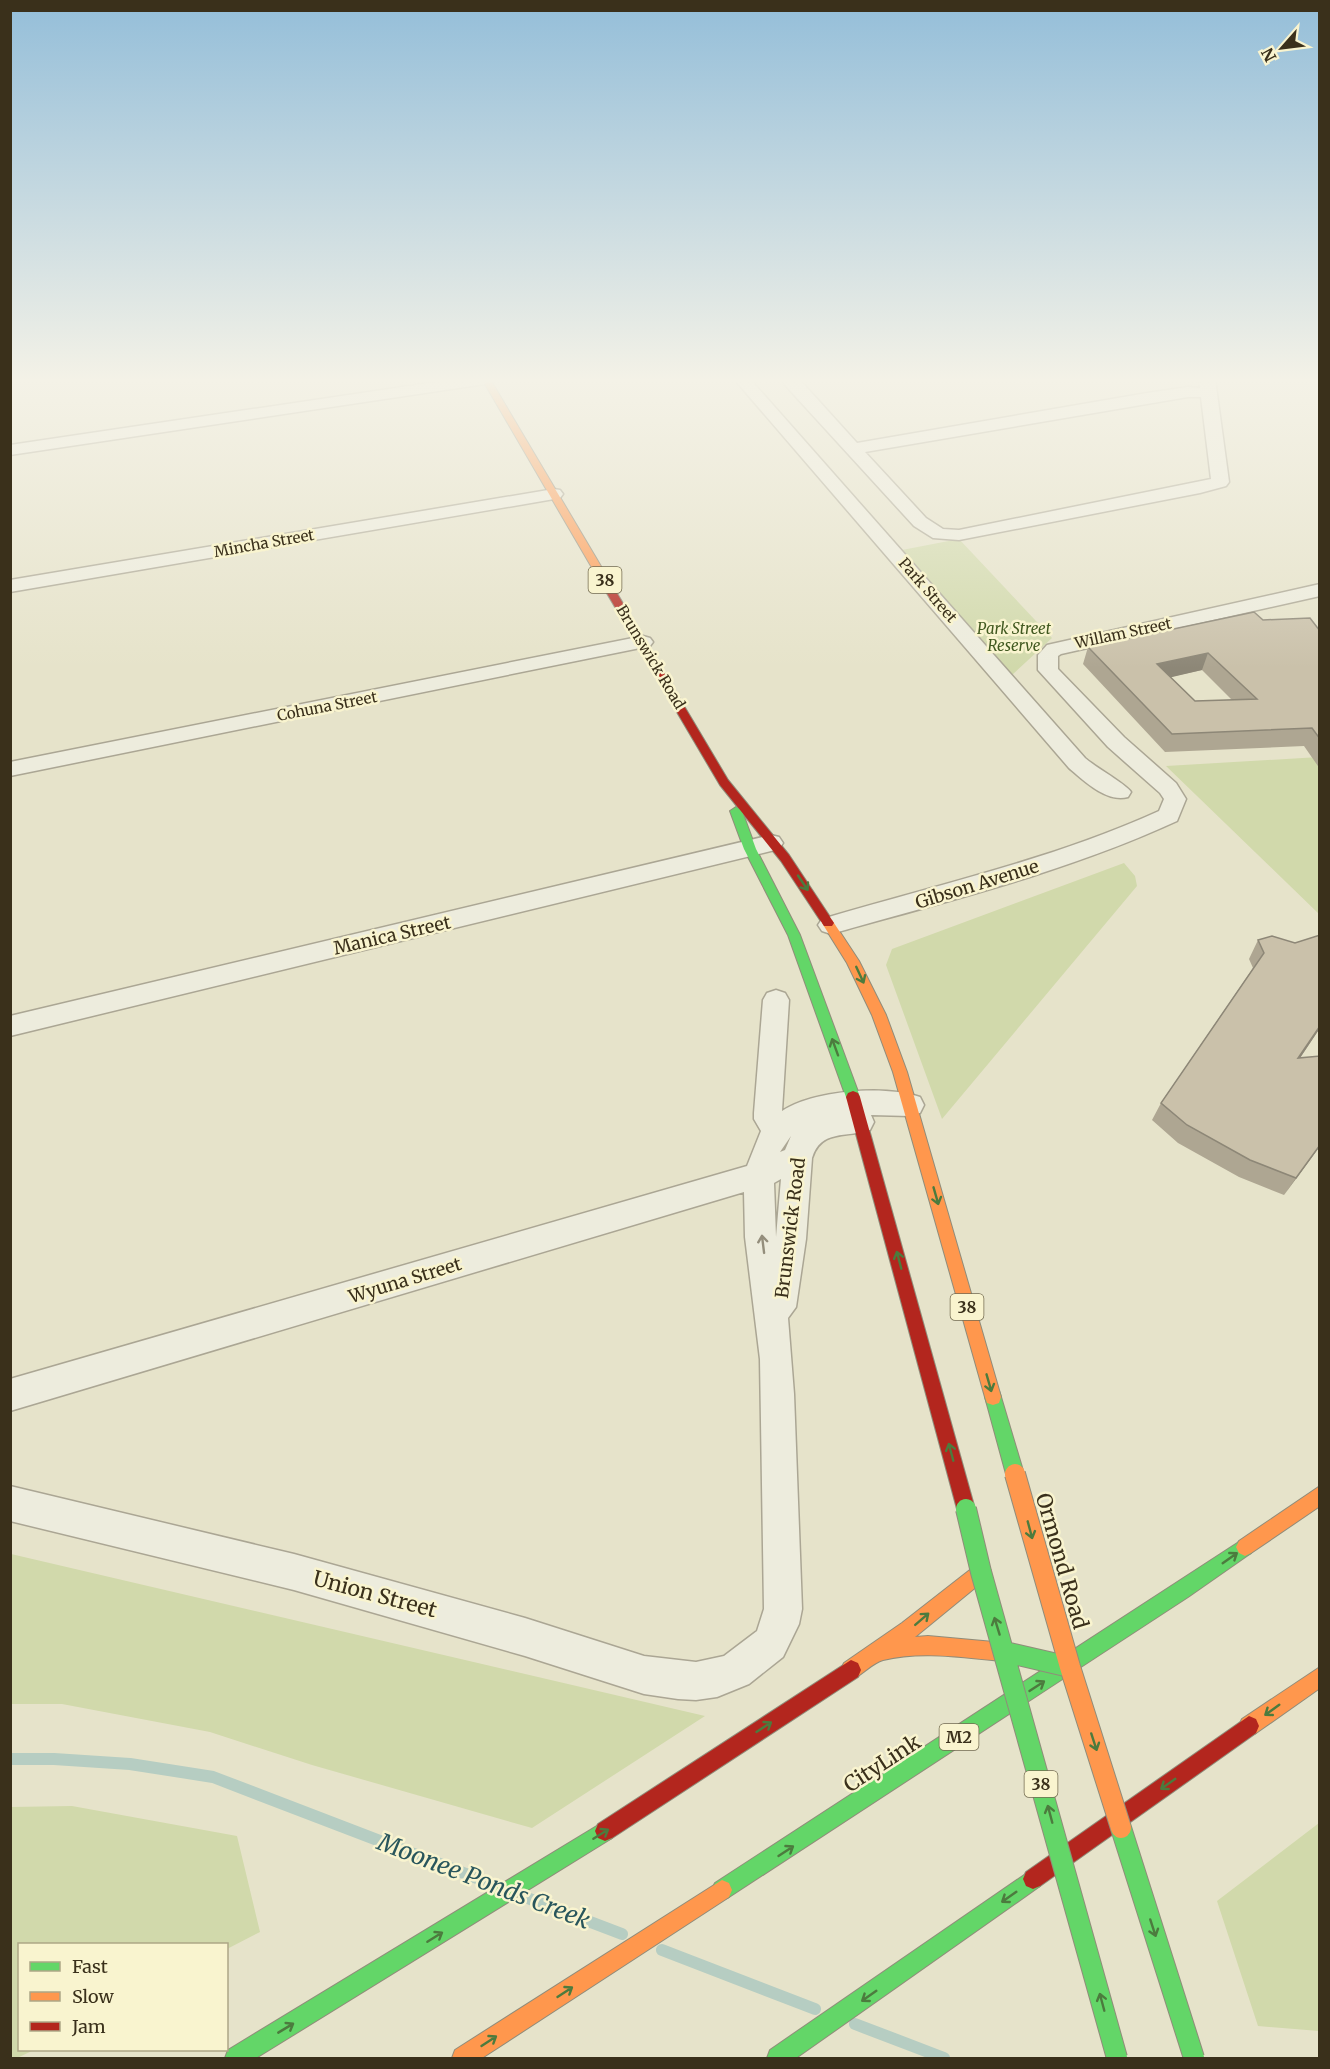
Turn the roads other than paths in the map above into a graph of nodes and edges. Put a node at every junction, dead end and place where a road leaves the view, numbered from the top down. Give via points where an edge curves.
1 (543, 476) edge
2 (826, 476) edge
3 (877, 476) edge
4 (1219, 476) edge
5 (554, 494) junction
6 (10, 586) edge
7 (1320, 590) edge
8 (643, 642) junction
9 (10, 769) edge
10 (724, 782) junction
11 (1120, 792) dead end
12 (1157, 823) joint
13 (762, 846) junction
14 (831, 925) junction
15 (794, 935) junction
16 (776, 1000) dead end
17 (10, 1026) edge
18 (900, 1072) joint
19 (910, 1105) junction
20 (858, 1112) junction
21 (777, 1132) junction
22 (797, 1158) junction
23 (759, 1175) junction
24 (775, 1344) junction
25 (10, 1395) edge
26 (1320, 1495) edge
27 (10, 1503) edge
28 (981, 1572) junction
29 (1005, 1652) junction
30 (875, 1654) junction
31 (1070, 1666) junction
32 (736, 1671) joint
33 (1320, 1676) edge
34 (236, 2058) edge
35 (463, 2058) edge
36 (778, 2058) edge
37 (1117, 2058) edge
38 (1194, 2058) edge

1 - 5 main road, Brunswick Road / 38
2 - 11 street, Park Street via 1077,763
3 - 4 street via 920,522 939,534 971,534 1200,488 1220,482
5 - 6 street, Mincha Street
5 - 8 main road, Brunswick Road / 38
7 - 12 street, Willam Street via 1078,642 1054,649 1048,655 1048,670 1116,742 1168,788 1175,799 1174,808
8 - 9 street, Cohuna Street
8 - 10 main road, Brunswick Road / 38
10 - 13 main road, Brunswick Road / 38
10 - 13 main road, Brunswick Road / 38
12 - 14 street, Gibson Avenue via 1013,875
13 -> 14 main road, Brunswick Road / 38
13 - 15 main road, Brunswick Road / 38
13 - 17 street, Manica Street
14 - 15 main road, Gibson Avenue
14 -> 18 main road, Brunswick Road / 38 via 879,1015
20 -> 15 main road, Brunswick Road / 38
16 - 21 street via 768,1113
18 - 19 main road, Ormond Road / 38
19 - 20 street, Brunswick Road
19 -> 31 main road, Ormond Road / 38, bridge
20 - 21 street, Brunswick Road via 817,1108 798,1115
20 - 22 street, Brunswick Road via 810,1133
28 -> 20 main road, 38, bridge
21 - 23 street, Brunswick Road via 764,1154
22 - 23 street, Wyuna Street
22 - 24 street, Brunswick Road via 791,1239
24 -> 23 street, Brunswick Road via 760,1226
23 - 25 street, Wyuna Street
24 - 32 street, Brunswick Road via 783,1609 770,1644
35 -> 26 main road, CityLink / M2 via 1182,1591
27 - 32 street, Union Street via 294,1572 644,1675 696,1682
29 -> 28 main road, 38, bridge
30 -> 28 main road
29 - 30 main road via 921,1645
29 - 31 main road, bridge
37 -> 29 main road, 38, bridge
34 -> 30 main road via 610,1828
31 -> 38 main road, Ormond Road / 38, bridge
33 -> 36 main road

